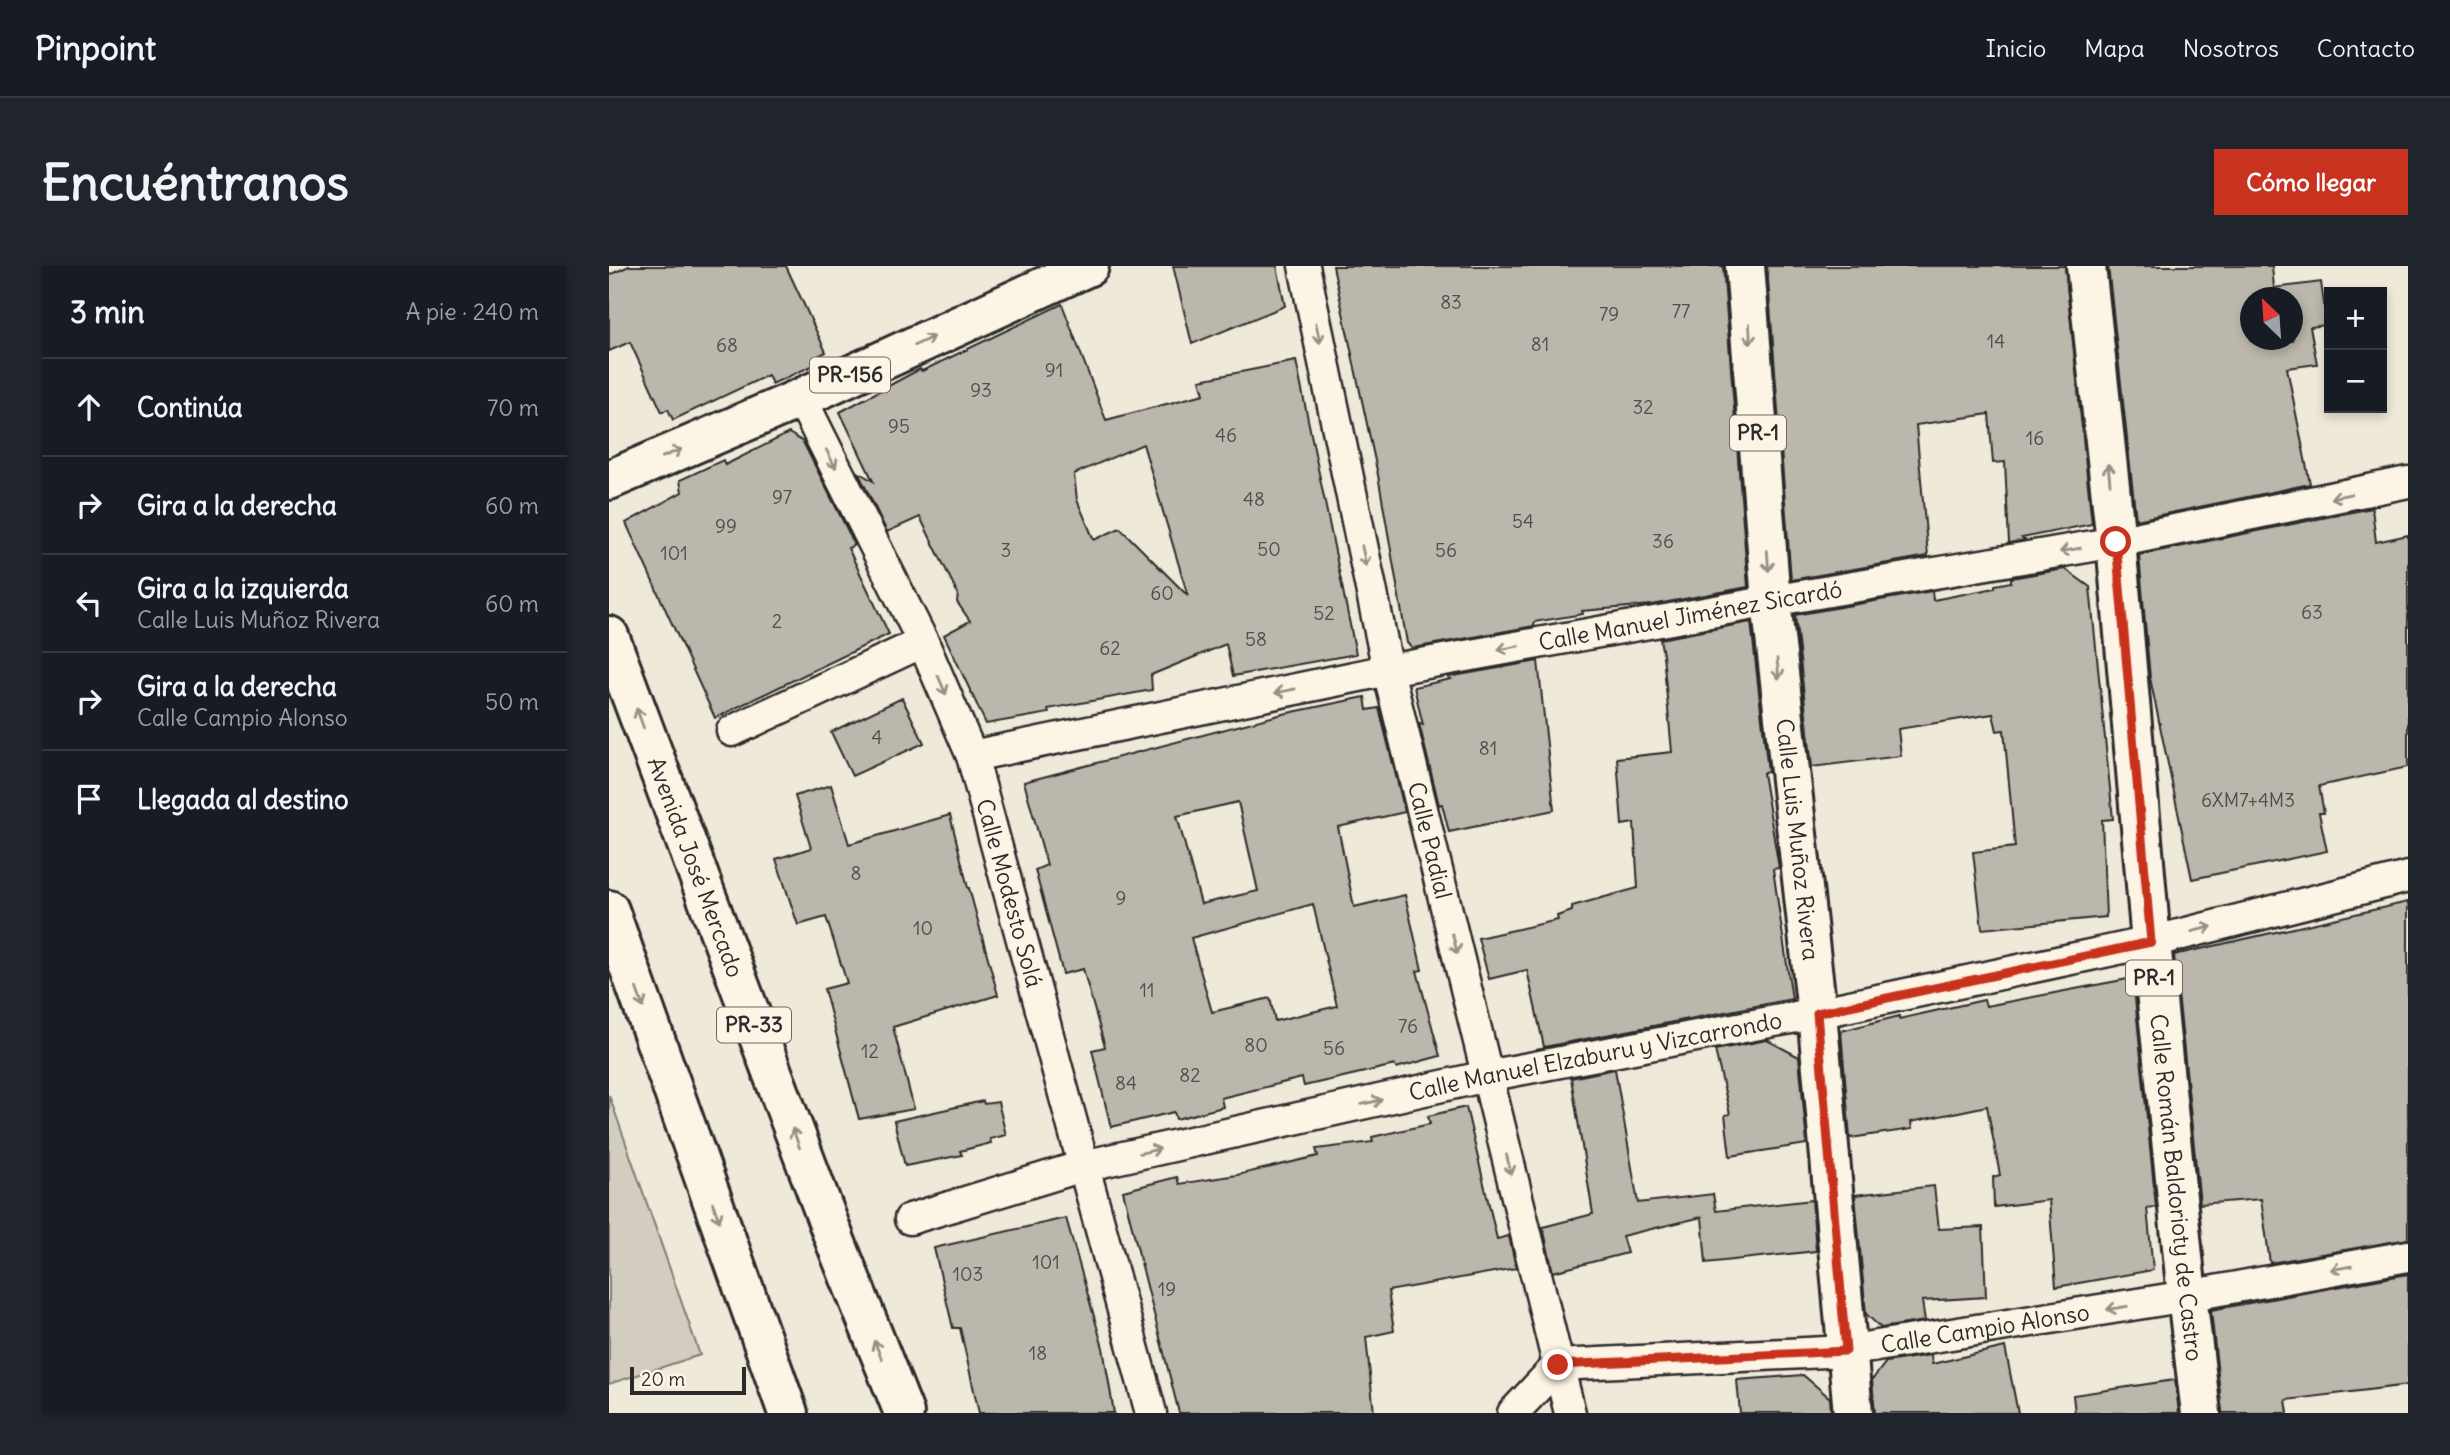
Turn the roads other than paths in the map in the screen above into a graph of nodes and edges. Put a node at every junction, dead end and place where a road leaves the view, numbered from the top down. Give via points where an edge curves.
1 (1089, 266) edge
2 (1304, 266) edge
3 (1745, 266) edge
4 (2086, 266) edge
5 (801, 398) junction
6 (609, 480) edge
7 (2408, 482) edge
8 (2116, 542) junction
9 (1771, 601) junction
10 (609, 636) edge
11 (923, 642) junction
12 (1388, 670) junction
13 (732, 731) dead end
14 (972, 756) junction
15 (2408, 877) edge
16 (609, 911) edge
17 (2151, 942) junction
18 (1817, 1013) junction
19 (1487, 1076) junction
20 (1083, 1166) junction
21 (910, 1219) dead end
22 (2408, 1256) edge
23 (2187, 1296) junction
24 (1846, 1351) junction
25 (1558, 1365) junction
26 (788, 1413) edge
27 (904, 1413) edge
28 (1151, 1413) edge
29 (1513, 1413) edge
30 (1570, 1413) edge
31 (1853, 1413) edge
32 (2201, 1413) edge

5 -> 1 main road, PR-156
2 -> 12 street, Calle Padial
3 -> 9 main road, Calle Luis Muñoz Rivera / PR-1
8 -> 4 main road, PR-1
6 -> 5 main road, PR-156
5 -> 11 street, Calle Modesto Solá
7 -> 8 street, Calle Manuel Jiménez Sicardó
8 -> 9 street, Calle Manuel Jiménez Sicardó
8 - 17 main road, Calle Román Baldorioty de Castro / PR-1
9 -> 12 street, Calle Manuel Jiménez Sicardó
9 -> 18 main road, Calle Luis Muñoz Rivera / PR-1
27 -> 10 main road, Avenida José Mercado / PR-33
11 - 13 street
11 -> 14 street, Calle Modesto Solá
12 -> 14 street, Calle Manuel Jiménez Sicardó
12 -> 19 street, Calle Padial
14 - 20 street, Calle Modesto Solá
17 -> 15 street, Calle Manuel Elzaburu y Vizcarrondo
16 -> 26 main road
17 - 18 street, Calle Manuel Elzaburu y Vizcarrondo
17 - 23 main road, Calle Román Baldorioty de Castro / PR-1
18 - 19 street, Calle Manuel Elzaburu y Vizcarrondo
18 - 24 main road, Calle Luis Muñoz Rivera / PR-1
20 -> 19 street, Calle Manuel Elzaburu y Vizcarrondo
19 -> 25 street, Calle Padial
20 - 21 street, Calle Manuel Elzaburu y Vizcarrondo
20 - 28 street, Calle Modesto Solá
22 -> 23 street, Calle Campio Alonso
23 -> 24 street, Calle Campio Alonso
23 - 32 main road, Calle Román Baldorioty de Castro / PR-1
24 - 25 street, Calle Campio Alonso
24 - 31 main road, Calle Luis Muñoz Rivera / PR-1
25 - 29 street
25 - 30 street, Calle Padial

